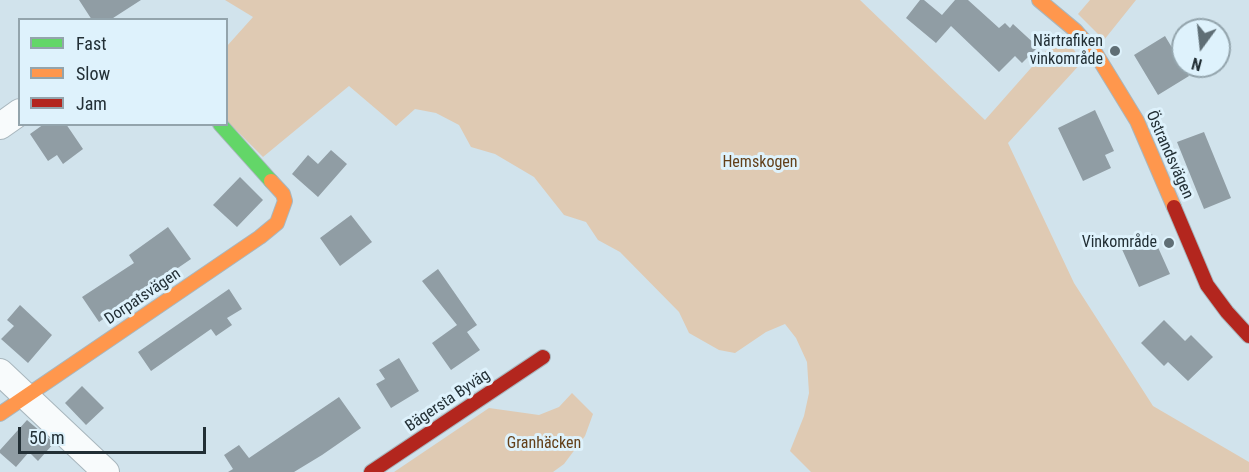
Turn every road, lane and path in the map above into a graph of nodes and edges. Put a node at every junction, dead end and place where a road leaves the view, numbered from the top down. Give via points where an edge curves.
1 (1039, 0) edge
2 (18, 113) edge
3 (0, 126) edge
4 (222, 126) edge
5 (1249, 336) edge
6 (543, 357) dead end
7 (0, 372) edge
8 (26, 397) junction
9 (0, 414) edge
10 (106, 472) edge
11 (371, 472) edge

1 - 5 street, Östrandsvägen via 1096,54 1137,121 1207,285
2 - 3 street
4 - 8 street, Dorpatsvägen via 283,194 285,201 277,223
6 - 11 street, Bägersta Byväg
7 - 8 street
8 - 9 street, Dorpatsvägen
8 - 10 street

